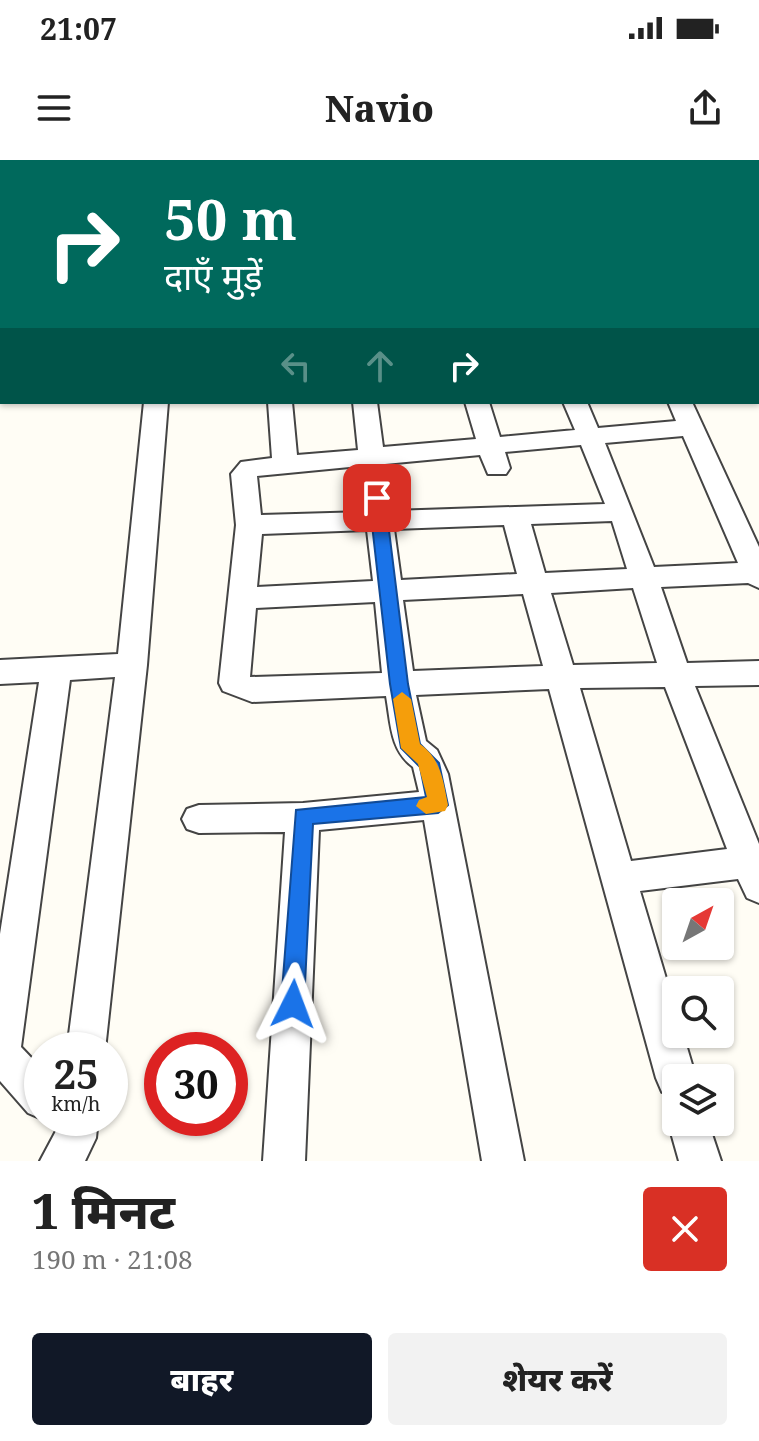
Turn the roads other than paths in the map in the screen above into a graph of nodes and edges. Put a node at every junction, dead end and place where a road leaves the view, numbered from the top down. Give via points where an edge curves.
1 (156, 404) edge
2 (280, 404) edge
3 (365, 404) edge
4 (478, 404) edge
5 (576, 404) edge
6 (681, 404) edge
7 (691, 427) junction
8 (589, 436) junction
9 (372, 455) junction
10 (494, 457) junction
11 (285, 463) junction
12 (622, 512) junction
13 (514, 513) junction
14 (379, 519) junction
15 (249, 525) junction
16 (758, 574) edge
17 (646, 578) junction
18 (533, 583) junction
19 (388, 590) junction
20 (244, 598) junction
21 (132, 665) junction
22 (56, 671) junction
23 (0, 672) edge
24 (759, 673) edge
25 (676, 676) junction
26 (560, 677) junction
27 (399, 684) junction
28 (438, 805) junction
29 (303, 817) junction
30 (199, 819) dead end
31 (756, 870) edge
32 (618, 878) junction
33 (88, 1032) edge
34 (0, 1052) edge
35 (672, 1064) edge
36 (24, 1079) edge
37 (692, 1136) edge
38 (284, 1161) edge
39 (503, 1161) edge
40 (700, 1161) edge

1 - 21 street
2 - 11 street
3 - 9 street
4 - 10 street
5 - 8 street
6 - 7 street
7 - 8 street
7 - 16 street
8 - 10 street
8 - 12 street
9 - 10 street
9 - 11 street
9 - 14 street
11 - 15 street via 245,472
12 - 13 street
12 - 17 street
13 - 14 street
13 - 18 street
14 - 15 street
14 - 19 street
15 - 20 street
16 - 17 street
17 - 18 street
17 - 25 street
18 - 19 street
18 - 26 street
19 - 20 street
19 - 27 street
20 - 27 street via 233,676 239,686 252,690
21 - 22 street
21 - 33 street
22 - 23 street
22 - 34 street
24 - 25 street
25 - 26 street
25 - 31 street
26 - 27 street
26 - 32 street
27 - 28 street via 411,748 429,763
28 - 29 street
28 - 39 street
29 - 30 street
29 - 38 street
31 - 32 street
32 - 35 street
34 - 36 street
37 - 40 street

